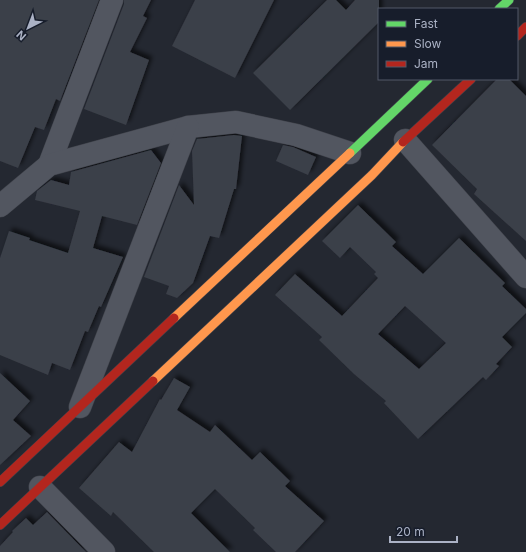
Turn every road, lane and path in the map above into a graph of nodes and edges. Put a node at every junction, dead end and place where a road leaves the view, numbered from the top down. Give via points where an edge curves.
1 (112, 0) edge
2 (526, 27) edge
3 (518, 35) edge
4 (427, 80) edge
5 (469, 80) edge
6 (188, 127) junction
7 (404, 140) junction
8 (350, 153) junction
9 (49, 165) junction
10 (0, 206) edge
11 (526, 277) edge
12 (80, 407) junction
13 (0, 482) edge
14 (40, 487) junction
15 (0, 525) edge
16 (104, 552) edge

1 - 9 street
2 - 3 main road
4 - 8 main road
5 - 7 main road
6 - 8 street via 236,122 296,135
6 - 9 street
6 - 12 street
7 - 11 street
7 - 14 main road via 372,175 76,447
8 - 12 main road via 104,390
9 - 10 street
12 - 13 main road via 61,430
14 - 15 main road
14 - 16 street

